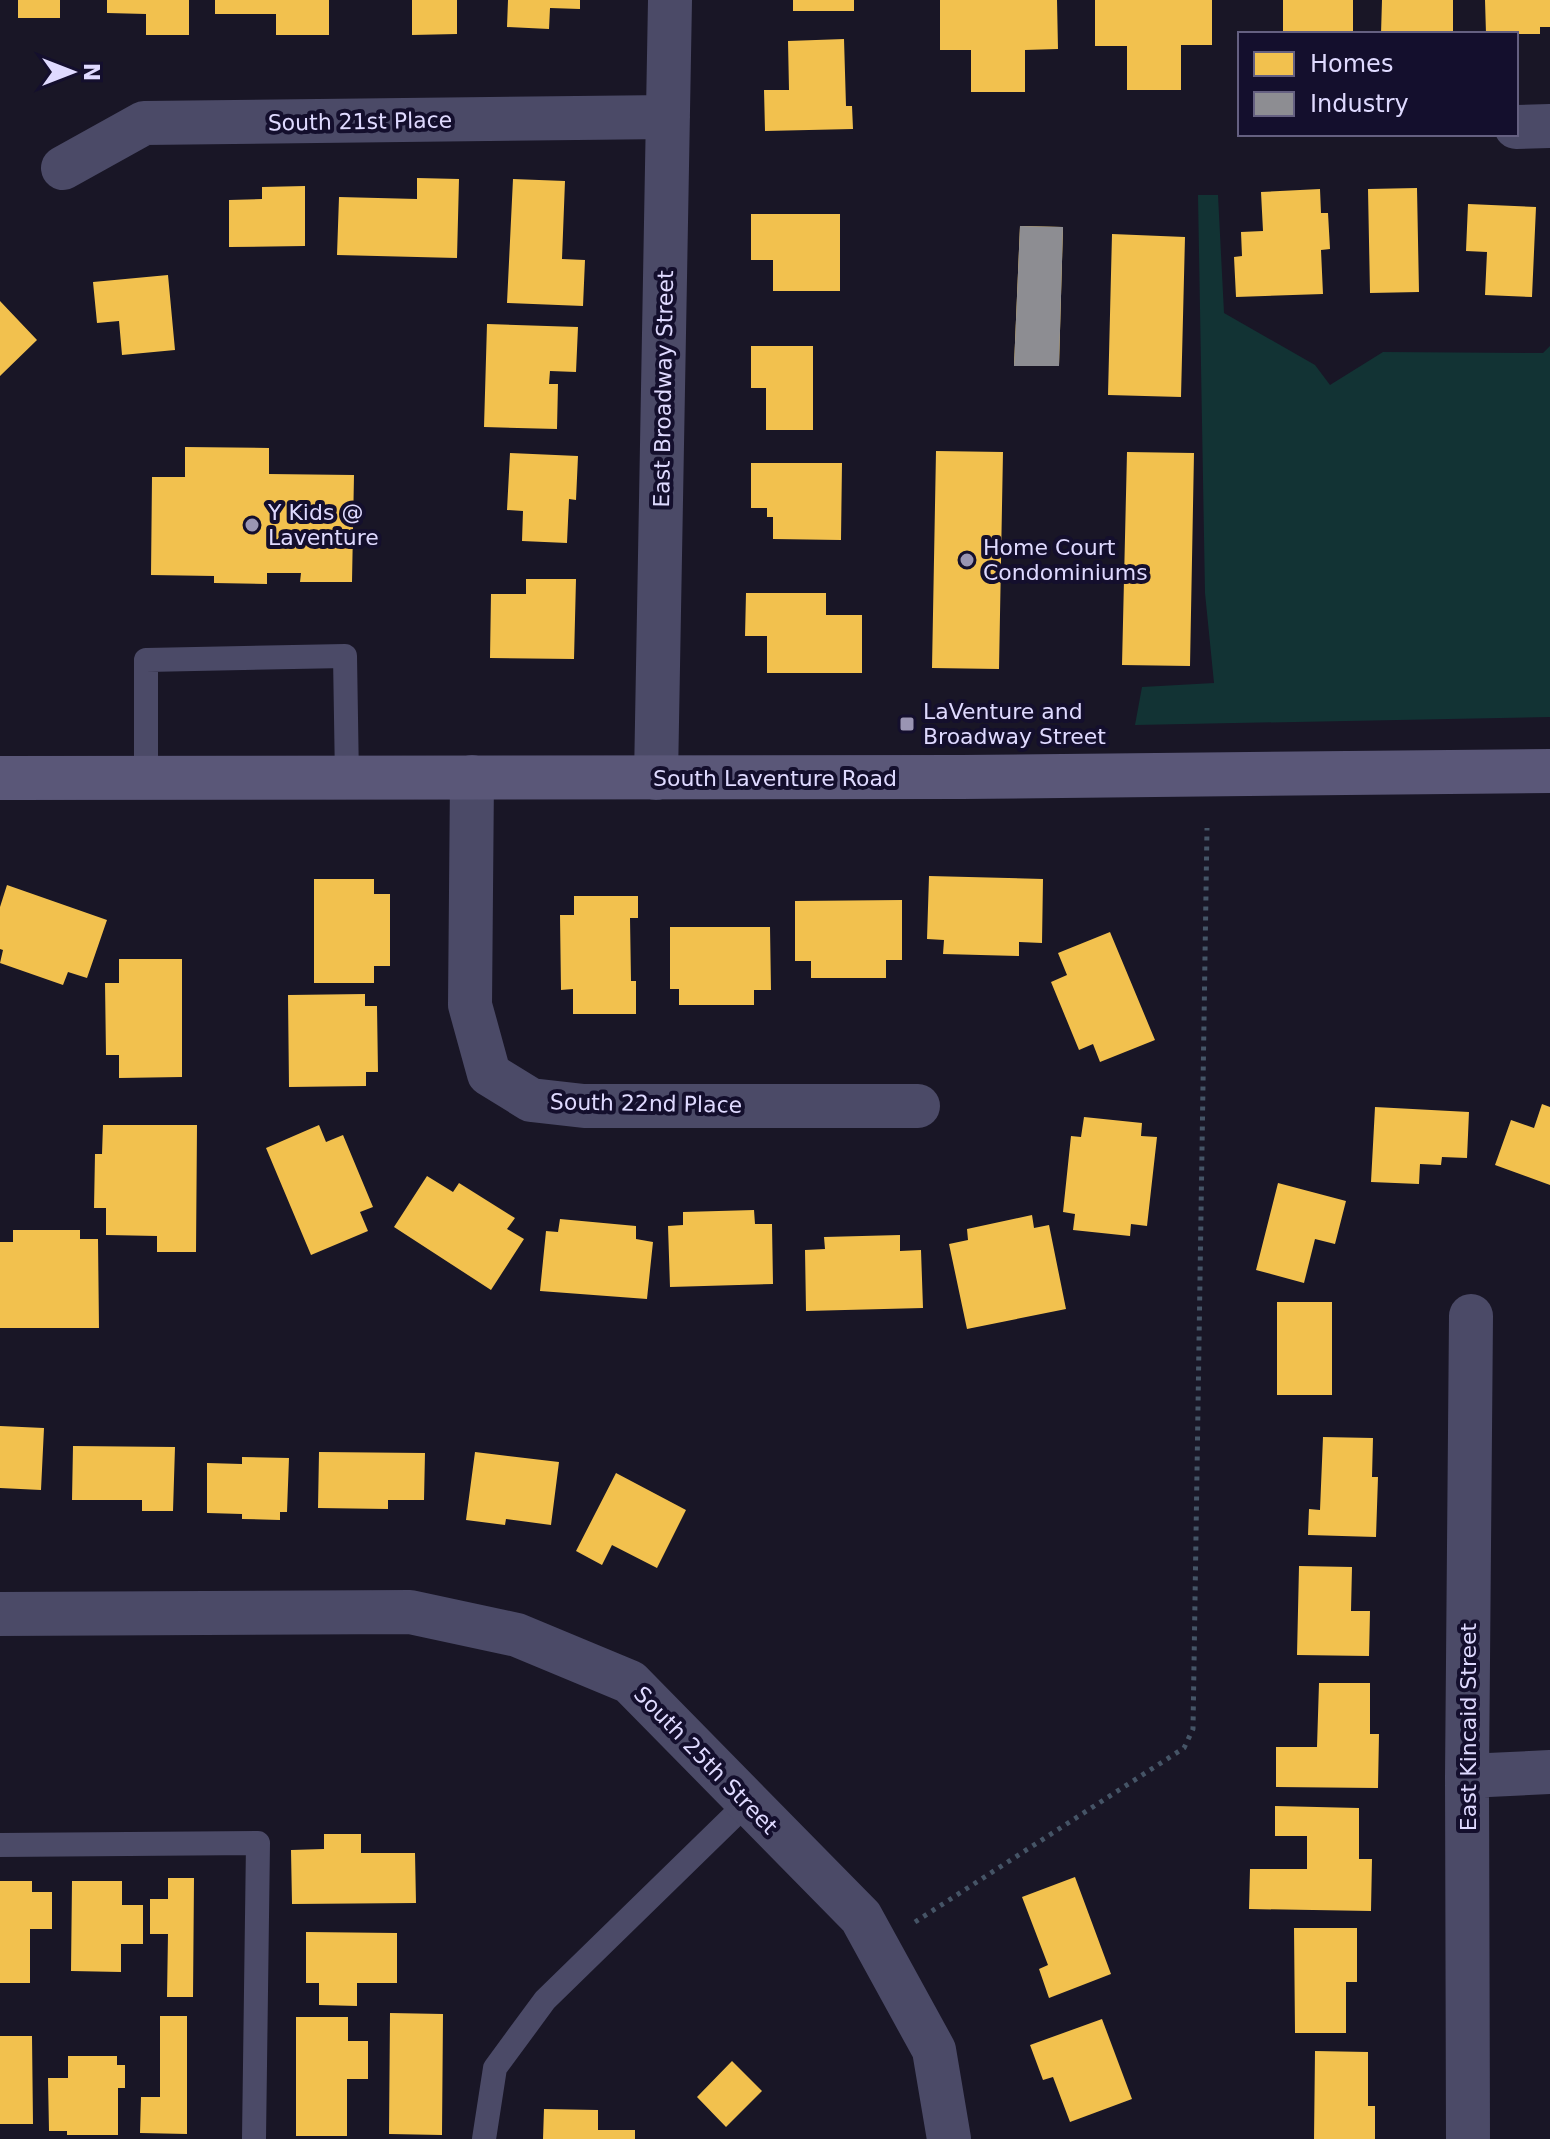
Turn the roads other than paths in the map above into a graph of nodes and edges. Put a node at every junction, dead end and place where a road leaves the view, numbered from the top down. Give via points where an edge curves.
1 (670, 0) edge
2 (668, 117) junction
3 (1550, 126) edge
4 (1518, 127) edge
5 (63, 168) dead end
6 (1550, 771) edge
7 (472, 777) junction
8 (0, 778) edge
9 (146, 778) junction
10 (656, 778) junction
11 (347, 779) junction
12 (918, 1106) dead end
13 (1471, 1316) dead end
14 (0, 1614) edge
15 (1550, 1772) edge
16 (1467, 1776) junction
17 (747, 1803) junction
18 (0, 1845) edge
19 (254, 2139) edge
20 (484, 2139) edge
21 (949, 2139) edge
22 (1468, 2139) edge

1 - 2 street, East Broadway Street
2 - 5 street, South 21st Place via 144,123
2 - 10 street, East Broadway Street
3 - 4 street
6 - 10 street, South Laventure Road
7 - 10 street, South Laventure Road
7 - 11 street, South Laventure Road
7 - 12 street, South 22nd Place via 470,1005 489,1074 531,1100 584,1106
8 - 9 street, South Laventure Road
9 - 11 street, South Laventure Road
9 - 11 lane via 146,660 345,656
13 - 16 street, East Kincaid Street
14 - 17 street, South 25th Street via 410,1612 517,1635 630,1682
15 - 16 street
16 - 22 street, East Kincaid Street
17 - 20 lane via 545,2000 495,2068
17 - 21 street, South 25th Street via 861,1917 934,2050
18 - 19 lane via 258,1843

